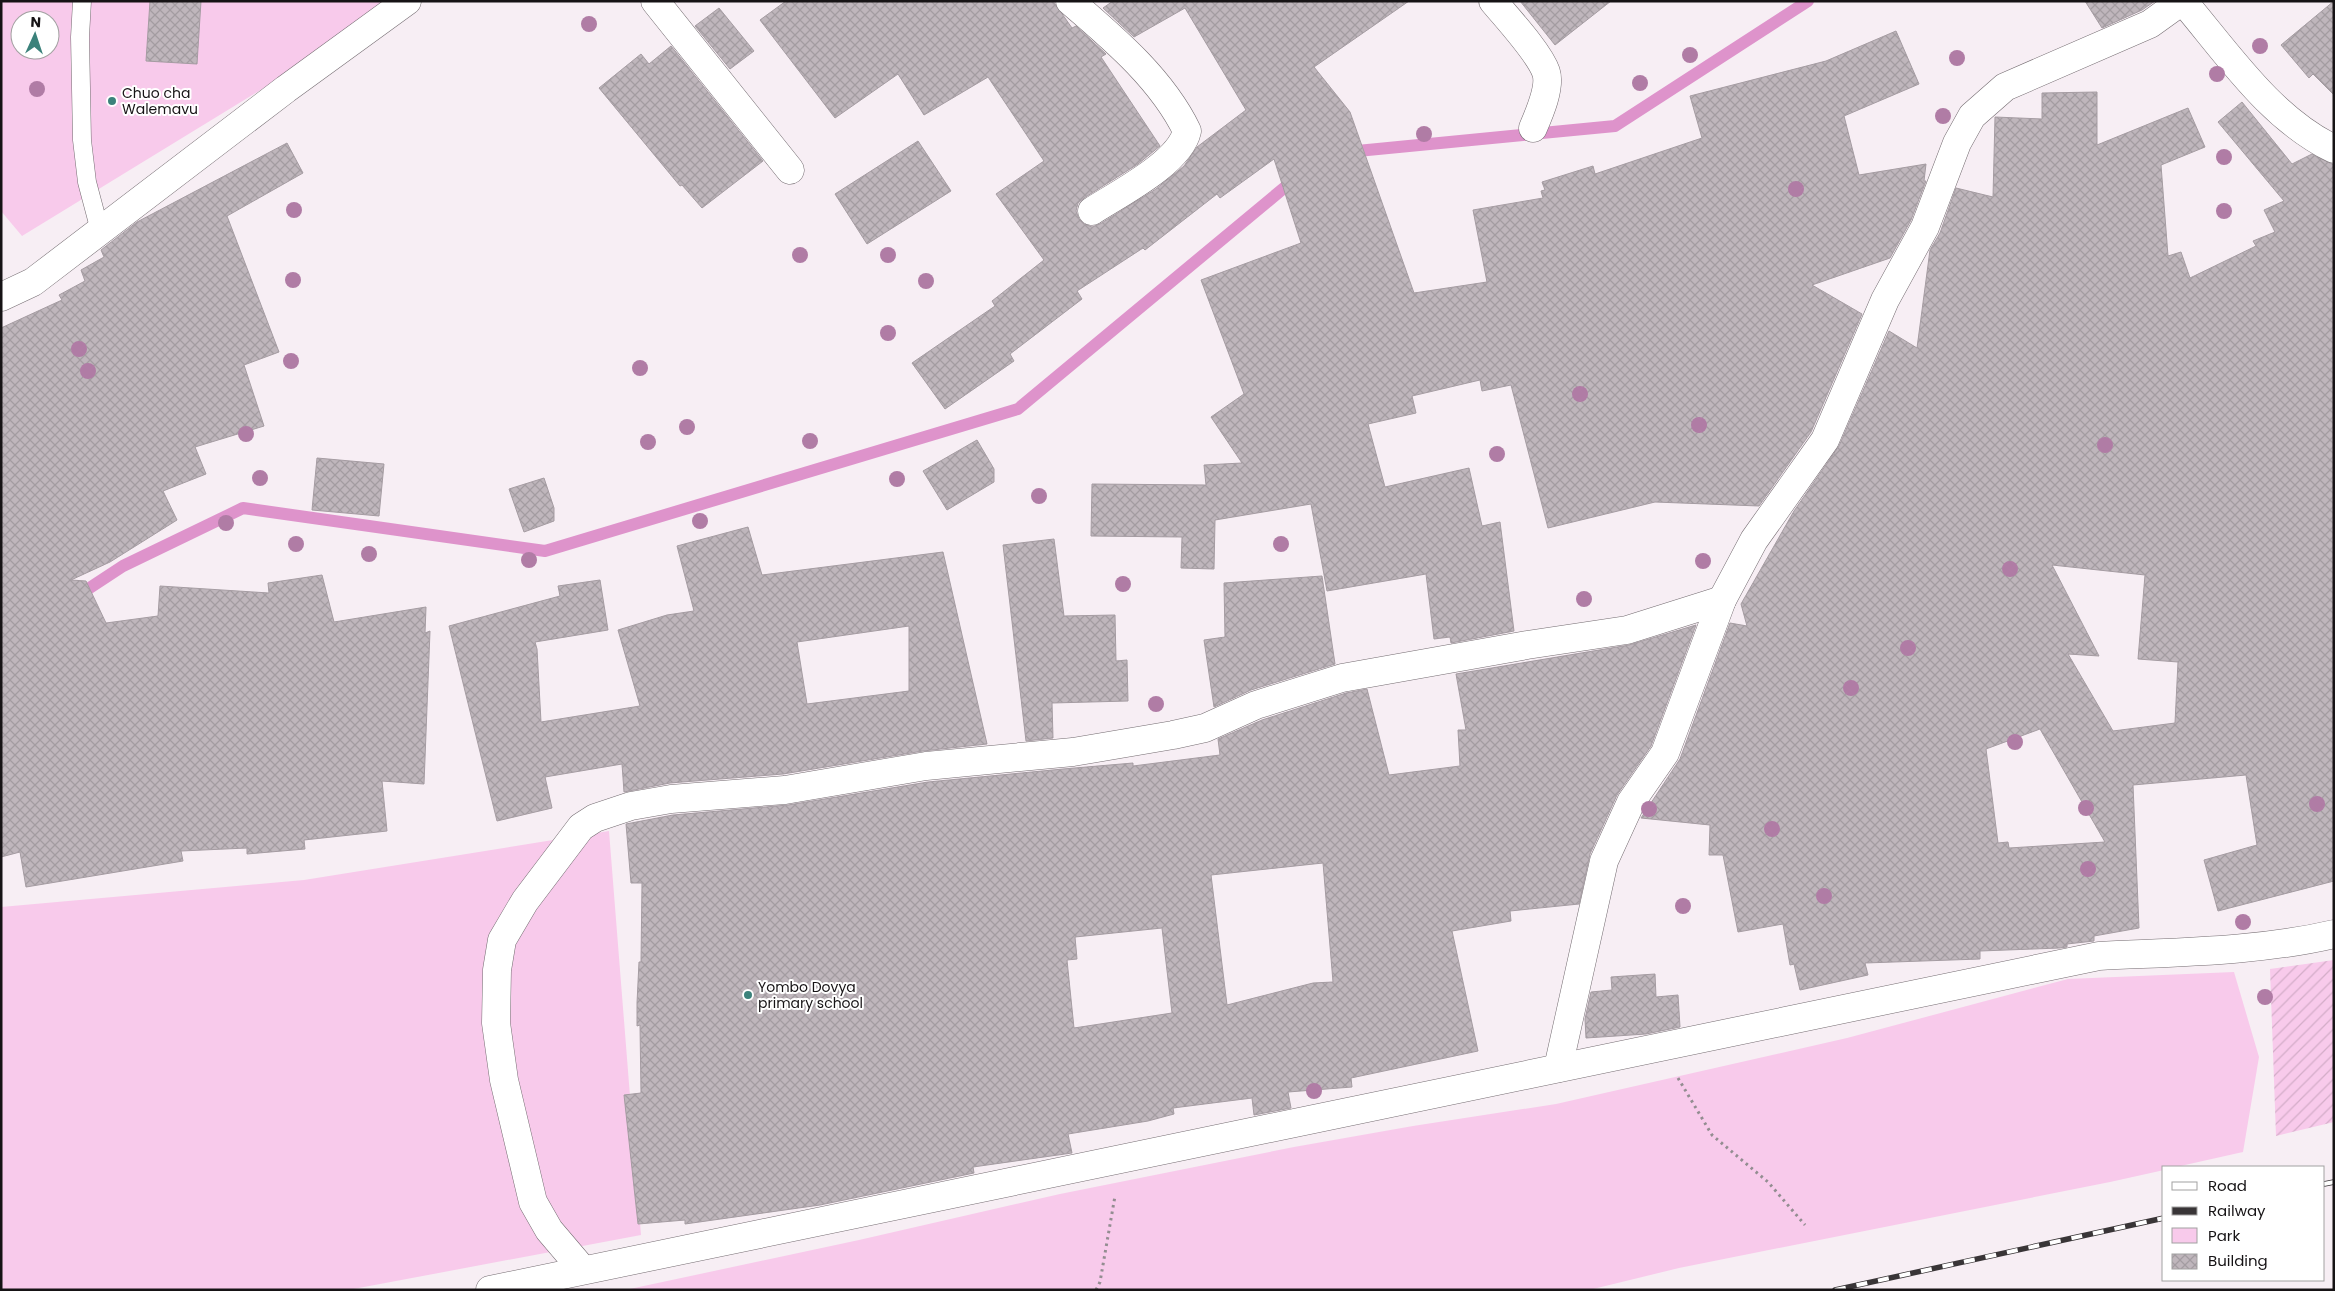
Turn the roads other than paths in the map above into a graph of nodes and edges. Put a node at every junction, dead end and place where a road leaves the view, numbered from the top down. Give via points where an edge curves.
1 (82, 1) edge
2 (407, 1) edge
3 (655, 1) edge
4 (1070, 1) edge
5 (1492, 1) edge
6 (2183, 1) edge
7 (1533, 128) dead end
8 (2334, 149) edge
9 (790, 170) dead end
10 (1092, 211) dead end
11 (100, 231) junction
12 (1, 297) edge
13 (1722, 600) junction
14 (2334, 934) edge
15 (2290, 944) junction
16 (2334, 949) edge
17 (1558, 1068) junction
18 (583, 1270) junction
19 (490, 1290) edge

1 - 11 lane via 82,140
2 - 11 street
3 - 9 street
4 - 10 street via 1124,48 1169,102 1187,131 1176,151 1157,168
5 - 7 street via 1528,43 1546,73 1545,92
6 - 8 street via 2266,100 2296,125
6 - 13 street via 2150,24 2005,87 1972,116 1957,143 1925,227 1885,300 1825,440 1754,540
11 - 12 street via 33,282
13 - 17 street via 1665,753 1631,802 1604,861
13 - 18 street via 1627,630 1527,644 1342,678 1256,706 1205,728 1173,735 1073,752 926,766 785,790 671,799 631,806 595,818 581,827 524,901 502,940 496,1023 504,1080 533,1202 549,1230
14 - 15 street
15 - 16 lane
15 - 17 street via 2099,956
17 - 18 street
18 - 19 street

